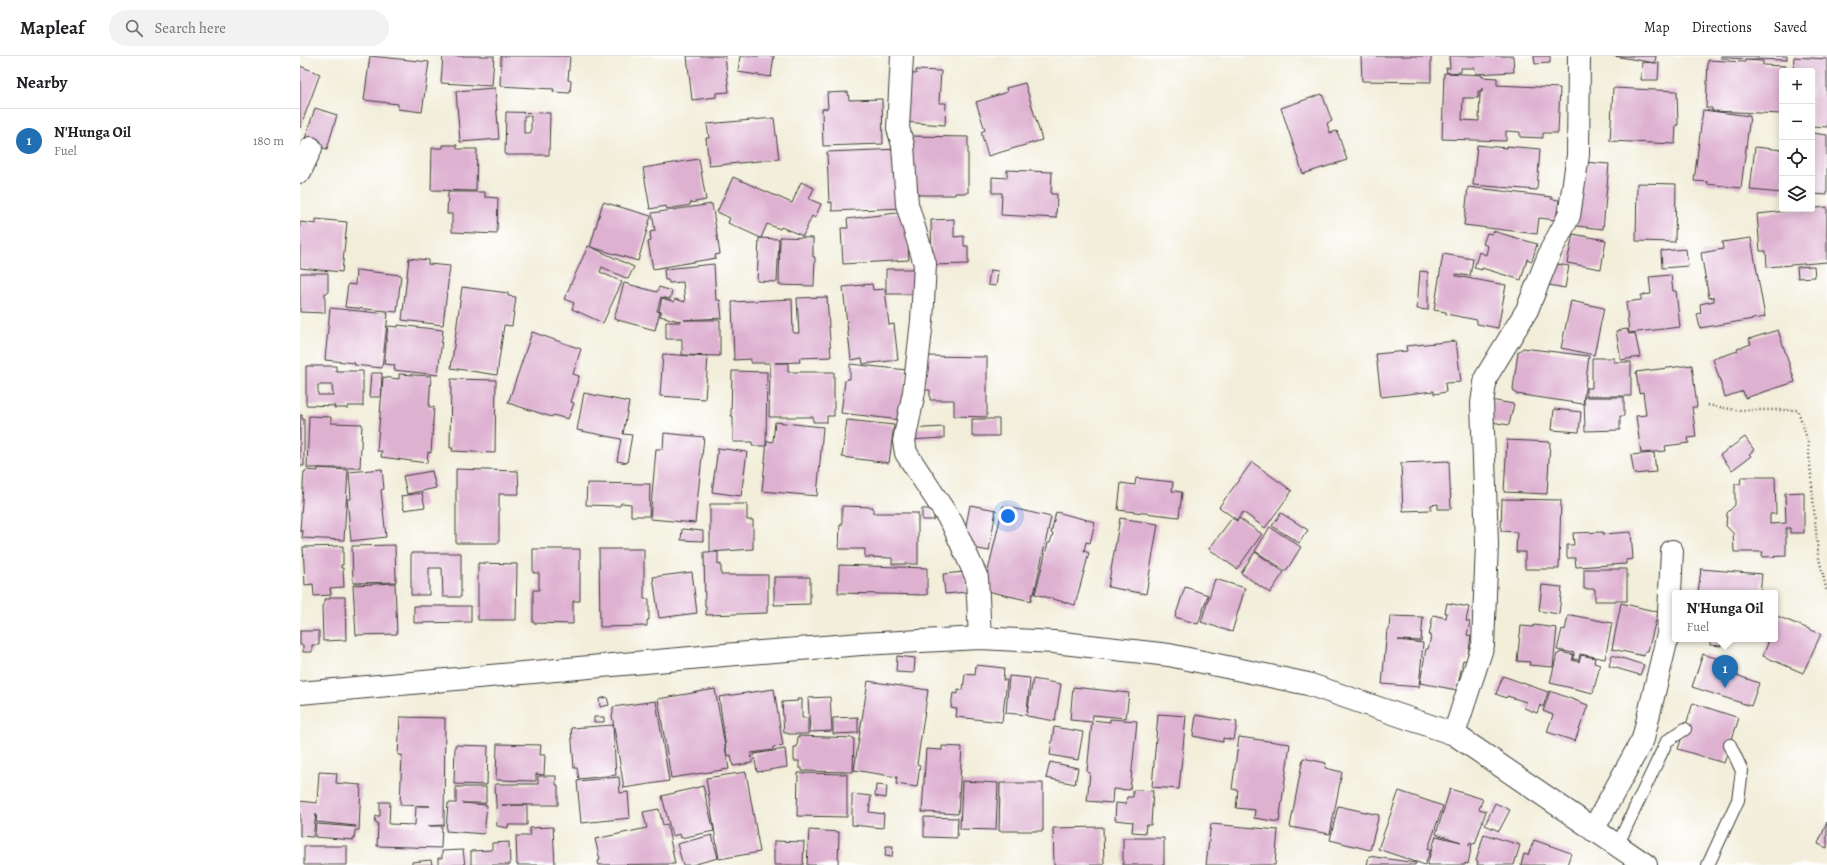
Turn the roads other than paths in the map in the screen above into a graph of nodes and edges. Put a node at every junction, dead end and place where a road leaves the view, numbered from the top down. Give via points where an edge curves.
1 (902, 56) edge
2 (1579, 56) edge
3 (311, 148) dead end
4 (300, 172) edge
5 (1672, 551) dead end
6 (980, 638) junction
7 (300, 693) edge
8 (1684, 729) dead end
9 (1454, 734) junction
10 (1730, 746) dead end
11 (1593, 830) junction
12 (1617, 846) junction
13 (1646, 865) edge
14 (1708, 865) edge

1 - 6 street via 898,128 903,145 907,204 925,264 914,392 904,441 906,453 952,523 977,578
2 - 9 street via 1578,155 1569,216 1551,250 1527,310 1486,377 1482,403 1487,544 1483,645
3 - 4 street
5 - 11 street via 1668,634 1643,739
6 - 7 street via 724,655
6 - 9 street via 1054,642 1169,654 1308,684
8 - 12 lane via 1667,741
9 - 11 street
10 - 14 lane via 1742,771 1738,800
11 - 12 street
12 - 13 street

